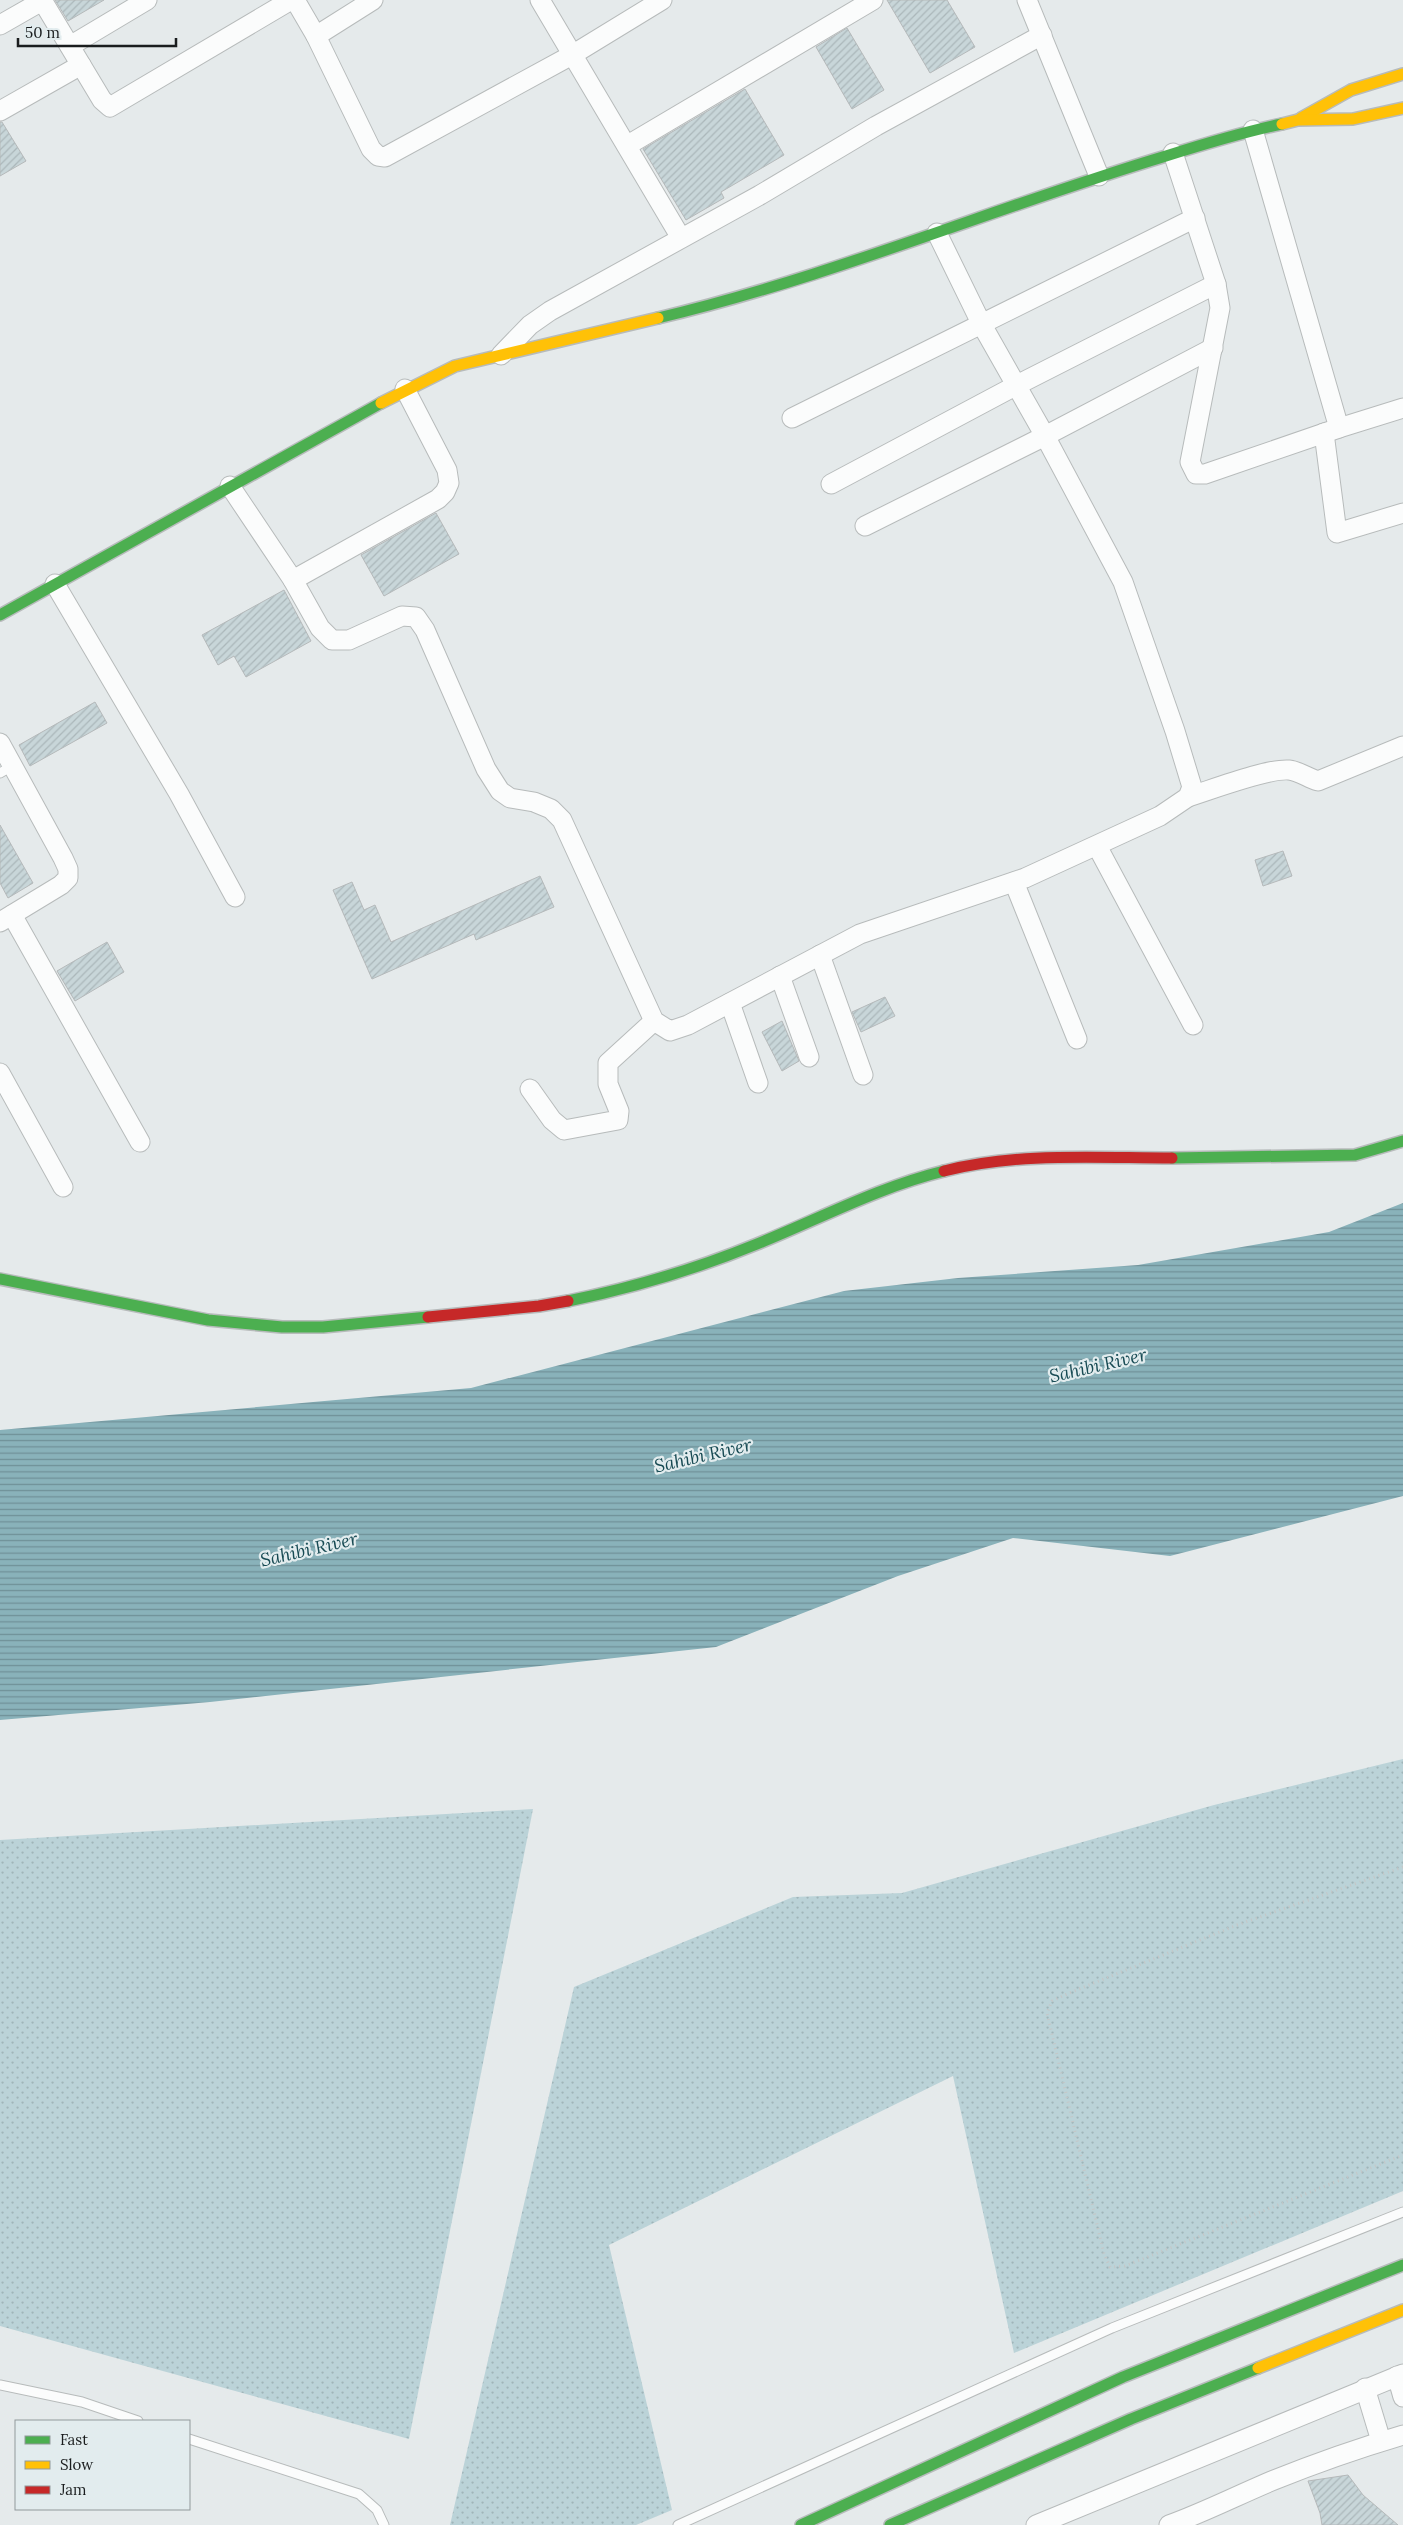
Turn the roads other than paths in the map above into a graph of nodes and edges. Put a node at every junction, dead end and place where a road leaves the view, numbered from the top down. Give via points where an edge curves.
1 (42, 0) edge
2 (147, 0) edge
3 (291, 0) edge
4 (295, 0) edge
5 (373, 0) edge
6 (540, 0) edge
7 (662, 0) edge
8 (873, 0) edge
9 (1027, 0) edge
10 (0, 25) edge
11 (1042, 34) junction
12 (316, 36) junction
13 (70, 46) junction
14 (572, 55) junction
15 (81, 65) junction
16 (1403, 74) edge
17 (1403, 108) edge
18 (0, 111) edge
19 (1298, 120) junction
20 (1253, 130) junction
21 (628, 145) junction
22 (1173, 153) junction
23 (1099, 176) junction
24 (1195, 218) junction
25 (937, 233) junction
26 (681, 238) junction
27 (1216, 284) junction
28 (982, 325) junction
29 (1213, 348) junction
30 (501, 355) junction
31 (1017, 385) junction
32 (406, 390) junction
33 (1403, 408) edge
34 (792, 418) dead end
35 (1331, 430) junction
36 (1045, 436) junction
37 (831, 484) dead end
38 (230, 486) junction
39 (1403, 513) edge
40 (865, 526) dead end
41 (293, 580) junction
42 (55, 584) junction
43 (0, 615) edge
44 (0, 743) edge
45 (1403, 746) edge
46 (6, 770) edge
47 (1188, 797) junction
48 (1096, 846) junction
49 (1014, 882) junction
50 (236, 897) dead end
51 (6, 918) edge
52 (820, 955) junction
53 (780, 976) junction
54 (730, 1003) junction
55 (654, 1021) junction
56 (1193, 1025) dead end
57 (1077, 1039) dead end
58 (809, 1057) dead end
59 (0, 1073) edge
60 (863, 1075) dead end
61 (758, 1082) dead end
62 (530, 1089) dead end
63 (1403, 1141) edge
64 (140, 1142) dead end
65 (63, 1187) dead end
66 (0, 1279) edge
67 (1403, 2212) edge
68 (1403, 2265) edge
69 (1403, 2310) edge
70 (1400, 2375) edge
71 (0, 2385) edge
72 (1365, 2388) junction
73 (1403, 2397) edge
74 (135, 2420) edge
75 (1403, 2435) edge
76 (190, 2439) edge
77 (1382, 2441) junction
78 (384, 2525) edge
79 (678, 2525) edge
80 (801, 2525) edge
81 (890, 2525) edge
82 (1036, 2525) edge
83 (1169, 2525) edge

1 - 10 street
1 - 13 street
2 - 13 street
3 - 15 street via 110,107
4 - 12 street
5 - 12 street
6 - 14 street
7 - 14 street
8 - 21 street
9 - 11 street
11 - 23 street
11 - 26 street
12 - 14 street via 371,149 378,156 385,157
13 - 15 street
14 - 21 street
15 - 18 street
16 - 19 street via 1351,90
17 - 19 street via 1353,119
19 - 20 street
20 - 22 street
20 - 35 street
21 - 26 street
22 - 23 street
22 - 24 street
23 - 25 street
24 - 27 street
24 - 28 street
25 - 28 street
25 - 30 street via 721,303
26 - 30 street via 550,311 530,325
27 - 29 street via 1220,308
27 - 31 street
28 - 31 street
28 - 34 street
29 - 35 street via 1190,462 1196,474
29 - 36 street
30 - 32 street via 455,366
31 - 36 street
31 - 37 street
32 - 38 street
32 - 41 street via 445,465 449,483 445,492 394,525
33 - 35 street
35 - 39 street via 1337,533
36 - 40 street
36 - 47 street via 1123,582 1186,766 1192,786
38 - 41 street
38 - 42 street
41 - 55 street via 320,628 332,640 349,640 402,616 416,618 425,630 486,769 500,790 510,798 551,809 562,820
42 - 43 street
42 - 50 street
44 - 46 street
45 - 47 street via 1318,781 1297,771 1274,771
46 - 51 street via 68,869 68,878
47 - 48 street via 1160,816
48 - 49 street
48 - 56 street
49 - 52 street via 885,924
49 - 57 street
51 - 64 street
52 - 53 street
52 - 60 street
53 - 54 street
53 - 58 street
54 - 55 street via 670,1031
54 - 61 street
55 - 62 street via 608,1063 608,1084 619,1111 618,1120 564,1130 552,1120
59 - 65 street
63 - 66 street via 1356,1155 1322,1157 1010,1159 974,1163 911,1179 755,1245 672,1275 608,1293 519,1308 323,1327 282,1327 208,1320
67 - 79 lane via 1112,2328
68 - 80 street via 1123,2377
69 - 81 street via 1131,2419
70 - 72 street
70 - 73 street
71 - 74 lane via 82,2402
72 - 77 street
72 - 82 street
75 - 77 street
76 - 78 lane via 360,2494 377,2510
77 - 83 street via 1272,2481

